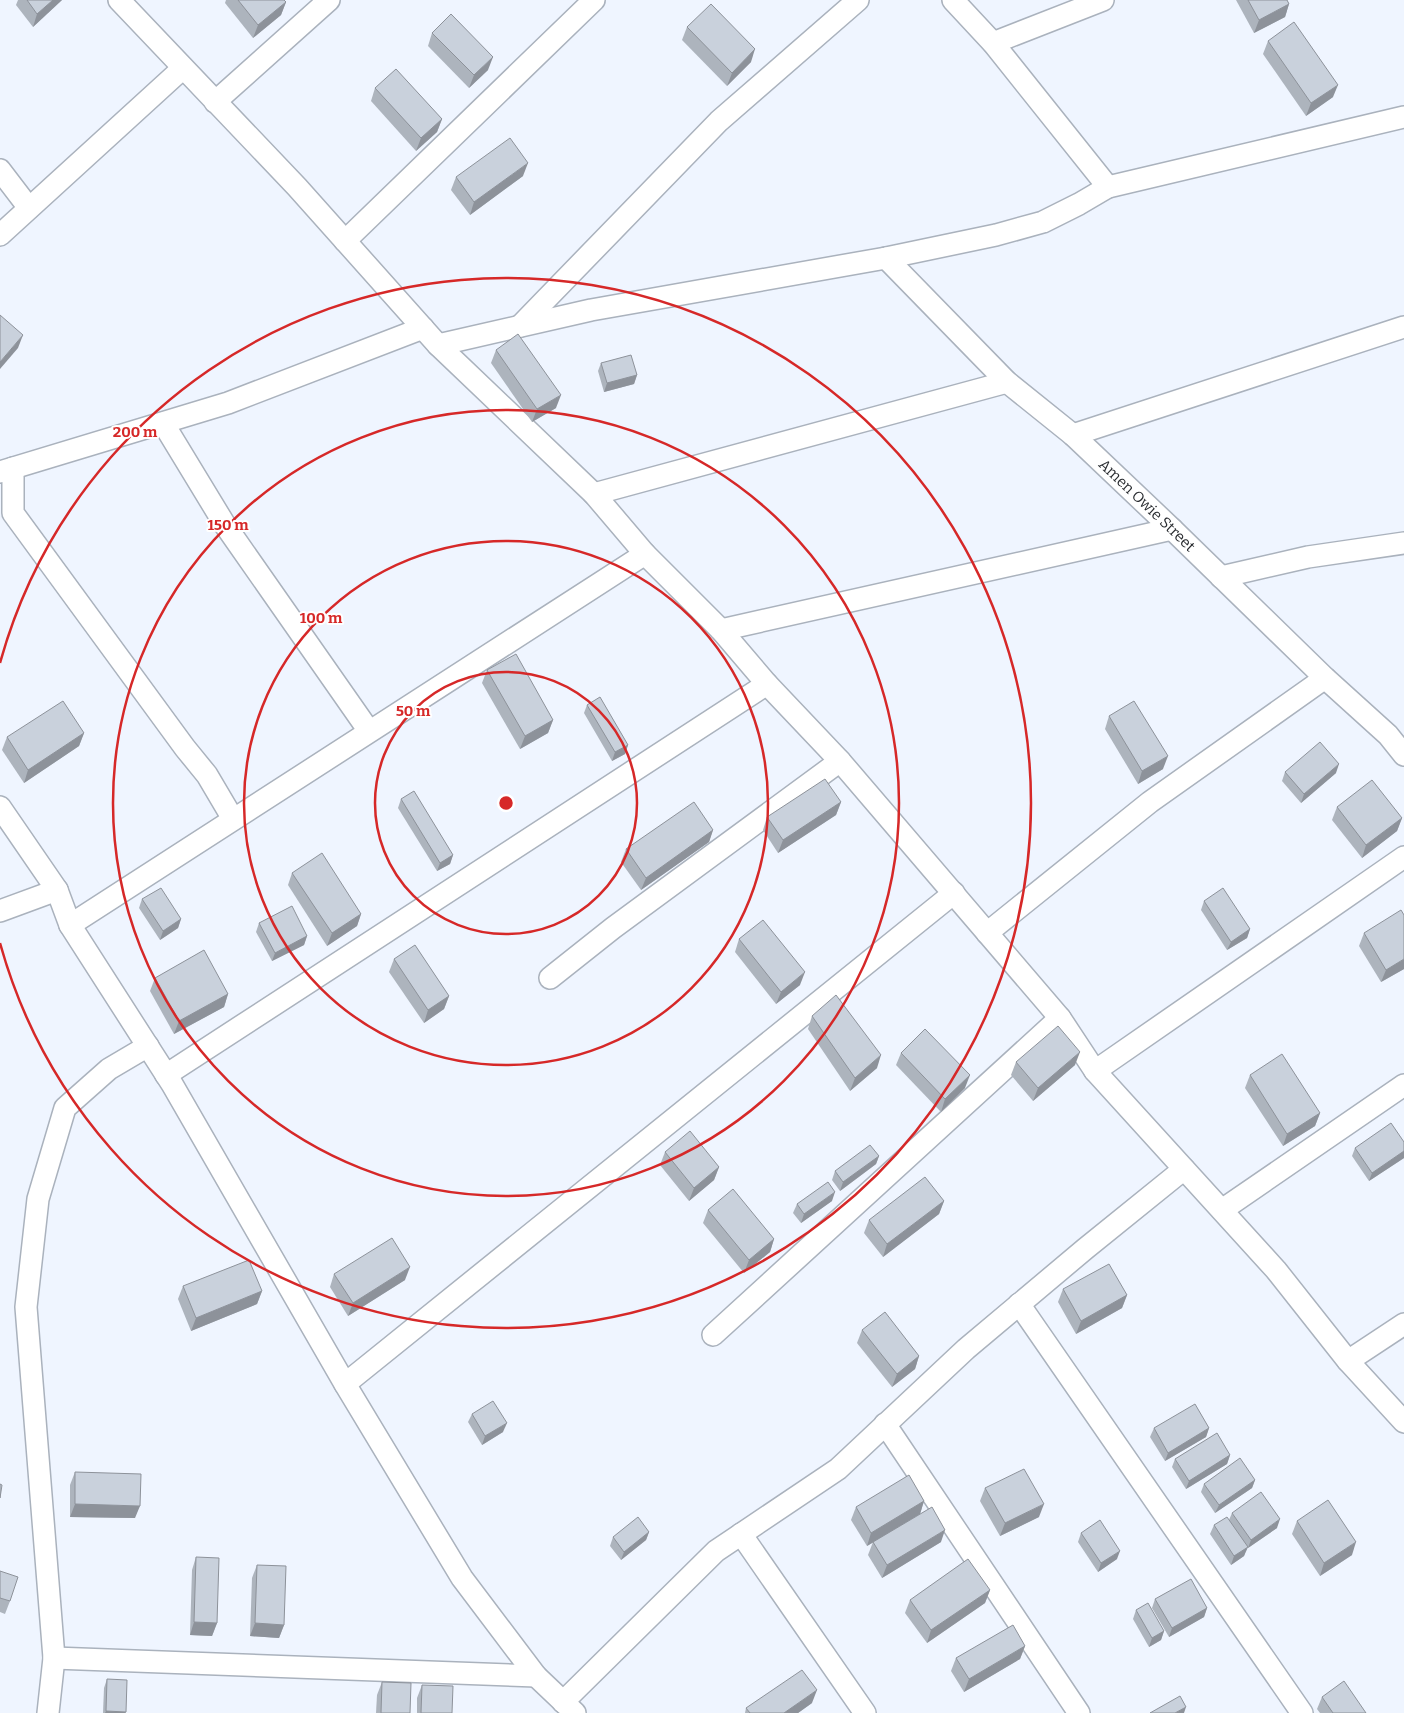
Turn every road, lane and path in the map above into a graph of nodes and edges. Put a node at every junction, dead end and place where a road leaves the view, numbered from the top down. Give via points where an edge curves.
1 (119, 0) edge
2 (329, 0) edge
3 (594, 0) edge
4 (858, 0) edge
5 (954, 0) edge
6 (1103, 0) edge
7 (993, 43) junction
8 (183, 68) junction
9 (216, 102) junction
10 (1404, 117) edge
11 (0, 170) edge
12 (1108, 187) junction
13 (29, 208) junction
14 (0, 235) edge
15 (345, 241) junction
16 (886, 258) junction
17 (520, 326) junction
18 (1404, 327) edge
19 (423, 328) junction
20 (438, 345) junction
21 (1007, 382) junction
22 (162, 423) junction
23 (1073, 435) junction
24 (6, 470) edge
25 (594, 494) junction
26 (1172, 529) junction
27 (1404, 543) edge
28 (645, 554) junction
29 (1221, 576) junction
30 (721, 630) junction
31 (1325, 678) junction
32 (767, 684) junction
33 (369, 731) junction
34 (1396, 735) edge
35 (1404, 755) edge
36 (840, 761) junction
37 (0, 807) edge
38 (233, 819) junction
39 (1404, 857) edge
40 (57, 890) junction
41 (954, 893) junction
42 (0, 911) edge
43 (70, 925) junction
44 (987, 933) junction
45 (550, 978) dead end
46 (1060, 1018) junction
47 (148, 1046) junction
48 (1095, 1071) junction
49 (166, 1075) junction
50 (1404, 1085) edge
51 (1184, 1169) junction
52 (1222, 1210) junction
53 (1019, 1304) junction
54 (1404, 1324) edge
55 (713, 1335) dead end
56 (1348, 1361) junction
57 (345, 1384) junction
58 (1404, 1422) edge
59 (886, 1424) junction
60 (741, 1534) junction
61 (54, 1658) junction
62 (536, 1676) junction
63 (569, 1707) edge
64 (48, 1713) edge
65 (865, 1713) edge
66 (1079, 1713) edge
67 (1302, 1713) edge

1 - 8 street
2 - 9 street
3 - 15 street
4 - 17 street via 719,121
5 - 7 street
6 - 7 street
7 - 12 street
8 - 9 street
8 - 13 street
9 - 15 street
10 - 12 street
11 - 13 street
12 - 16 street via 1043,222
13 - 14 street
15 - 19 street
16 - 17 street via 591,310
16 - 21 street, Amen Owie Street
17 - 20 street
18 - 23 street
19 - 20 street
19 - 22 street via 228,403
20 - 25 street
21 - 23 street, Amen Owie Street
21 - 25 street
22 - 24 street
22 - 33 street via 225,526
23 - 26 street, Amen Owie Street
24 - 38 street via 13,513 207,775
25 - 28 street
26 - 29 street, Amen Owie Street
26 - 30 street
27 - 29 street via 1308,557
28 - 30 street
28 - 33 street
29 - 31 street, Amen Owie Street
30 - 32 street
31 - 34 street, Amen Owie Street
31 - 44 street via 1150,802
32 - 36 street
32 - 49 street
33 - 38 street
34 - 35 street, Amen Owie Street
36 - 41 street
36 - 45 street
37 - 40 street
38 - 43 street
39 - 48 street
40 - 42 street
40 - 43 street
41 - 44 street
41 - 57 street
43 - 47 street
44 - 46 street
46 - 48 street
46 - 55 street
47 - 49 street
47 - 61 street via 109,1069 65,1108 38,1199 26,1307
48 - 51 street
49 - 57 street
50 - 52 street
51 - 52 street
51 - 53 street
52 - 56 street via 1276,1270
53 - 59 street
53 - 67 street
54 - 56 street
56 - 58 street
57 - 62 street via 462,1578
59 - 60 street via 838,1469
59 - 66 street
60 - 63 street via 716,1551
60 - 65 street
61 - 62 street
61 - 64 street
62 - 63 street

